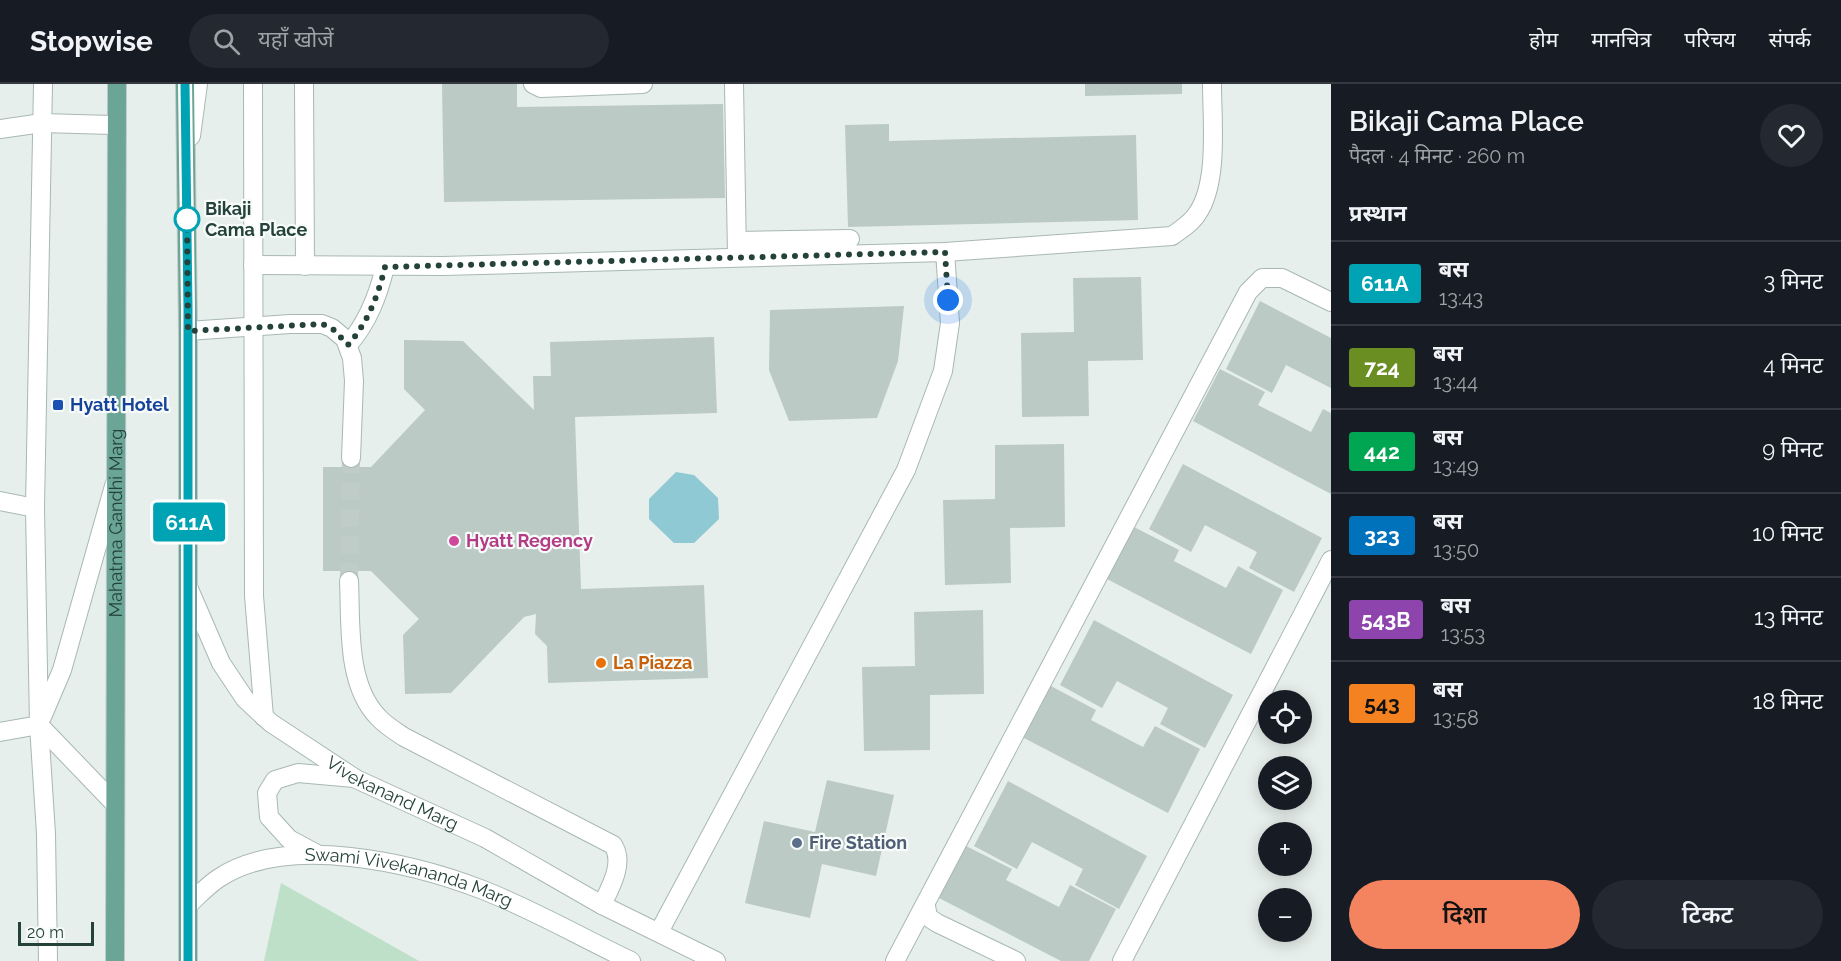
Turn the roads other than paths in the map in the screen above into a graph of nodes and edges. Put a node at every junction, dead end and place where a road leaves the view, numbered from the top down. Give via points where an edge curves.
1 (43, 84) edge
2 (108, 84) edge
3 (117, 84) edge
4 (185, 84) edge
5 (198, 84) edge
6 (253, 84) edge
7 (304, 84) edge
8 (533, 84) edge
9 (643, 84) edge
10 (734, 84) edge
11 (1212, 84) edge
12 (42, 123) junction
13 (112, 125) junction
14 (0, 129) edge
15 (186, 179) junction
16 (117, 181) junction
17 (850, 239) dead end
18 (737, 248) junction
19 (945, 252) junction
20 (253, 265) junction
21 (305, 266) junction
22 (385, 267) junction
23 (1331, 302) edge
24 (253, 327) junction
25 (188, 331) junction
26 (348, 345) junction
27 (351, 458) tunnel mouth
28 (116, 478) junction
29 (0, 501) edge
30 (35, 508) junction
31 (1331, 560) edge
32 (349, 581) tunnel mouth
33 (189, 589) junction
34 (264, 717) junction
35 (39, 725) junction
36 (0, 732) edge
37 (356, 778) junction
38 (116, 804) junction
39 (317, 854) junction
40 (188, 905) junction
41 (602, 905) junction
42 (926, 906) junction
43 (659, 932) junction
44 (48, 961) edge
45 (115, 961) edge
46 (188, 961) edge
47 (631, 961) edge
48 (716, 961) edge
49 (895, 961) edge
50 (1016, 961) edge
51 (1122, 961) edge

1 - 12 street
2 - 13 street, Mahatma Gandhi Marg
3 - 16 main road
4 - 15 main road
5 - 15 street
6 - 20 street
7 - 21 street
8 - 9 street via 541,88
10 - 18 street
11 - 19 street via 1211,164 1205,200 1188,225 1172,236
12 - 13 street
12 - 14 street
12 - 30 street
13 - 16 street, Mahatma Gandhi Marg
15 - 25 main road
16 - 28 main road, Mahatma Gandhi Marg
17 - 18 street
18 - 19 street
18 - 22 street
19 - 43 street via 950,323 943,371 906,470
20 - 21 street
20 - 24 street
21 - 22 street
22 - 26 street via 378,295
23 - 42 street via 1282,278 1262,278 1248,292
24 - 25 street
24 - 26 street via 322,324 332,328
24 - 34 street via 254,596
25 - 33 main road
26 - 27 street via 354,381
28 - 35 street via 62,670
28 - 38 main road, Mahatma Gandhi Marg
29 - 30 street
30 - 35 street
31 - 51 street
32 - 41 street via 356,667 367,704 378,718 404,737 613,845 618,858 616,872
33 - 34 street, Vivekanand Marg via 221,663 245,699
33 - 40 main road
34 - 37 street, Vivekanand Marg
35 - 36 street
35 - 38 street
35 - 44 street
37 - 39 street via 298,773 275,780 267,793 269,818 289,839
37 - 41 street, Vivekanand Marg via 485,838
38 - 45 main road, Mahatma Gandhi Marg
39 - 40 street, Swami Vivekananda Marg via 275,857 248,865 219,878
39 - 47 street, Swami Vivekananda Marg via 376,859 483,890
40 - 46 main road
41 - 43 street, Vivekanand Marg
42 - 49 street
42 - 50 street via 928,917 937,923
43 - 48 street

